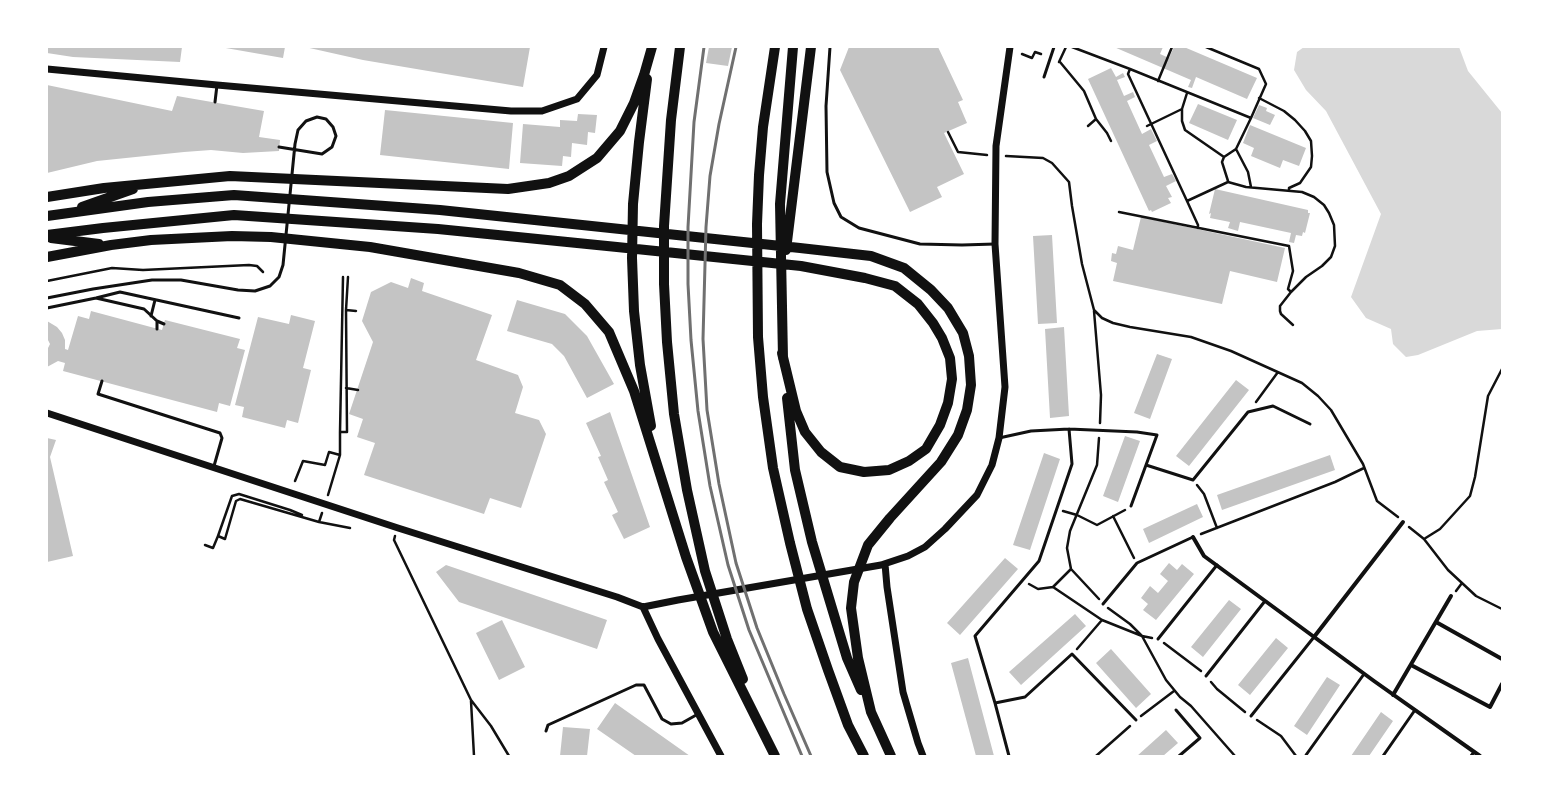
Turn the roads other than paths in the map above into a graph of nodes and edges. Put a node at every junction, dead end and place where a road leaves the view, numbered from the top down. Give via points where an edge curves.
1 (604, 47) edge
2 (652, 47) edge
3 (680, 47) edge
4 (775, 47) edge
5 (793, 47) edge
6 (810, 47) edge
7 (830, 47) edge
8 (1010, 47) edge
9 (1054, 47) edge
10 (47, 69) edge
11 (1044, 77) dead end
12 (217, 85) junction
13 (214, 102) dead end
14 (279, 147) dead end
15 (148, 183) junction
16 (63, 194) junction
17 (47, 197) edge
18 (106, 198) junction
19 (148, 202) junction
20 (63, 214) junction
21 (47, 216) edge
22 (103, 228) junction
23 (47, 237) edge
24 (76, 241) junction
25 (995, 244) junction
26 (111, 245) junction
27 (47, 256) edge
28 (781, 294) junction
29 (47, 298) edge
30 (96, 298) junction
31 (156, 300) junction
32 (47, 308) edge
33 (152, 316) junction
34 (239, 318) dead end
35 (157, 321) junction
36 (164, 324) dead end
37 (157, 329) dead end
38 (782, 353) junction
39 (102, 381) dead end
40 (47, 413) edge
41 (1310, 424) dead end
42 (1069, 429) junction
43 (1000, 438) junction
44 (1146, 465) junction
45 (214, 467) junction
46 (1131, 506) road end
47 (670, 508) junction
48 (1403, 522) road end
49 (1193, 537) joint
50 (883, 565) junction
51 (1217, 566) junction
52 (1451, 596) dead end
53 (1265, 601) junction
54 (1104, 604) road end
55 (643, 607) junction
56 (1436, 622) junction
57 (1314, 637) junction
58 (1158, 639) road end
59 (1502, 659) edge
60 (1410, 665) junction
61 (1364, 674) junction
62 (1206, 676) road end
63 (1502, 684) edge
64 (1393, 695) junction
65 (995, 703) junction
66 (1176, 710) dead end
67 (1414, 710) junction
68 (871, 712) junction
69 (698, 714) junction
70 (1251, 716) road end
71 (1136, 720) dead end
72 (546, 731) dead end
73 (1473, 754) edge
74 (1306, 755) edge
75 (721, 756) edge
76 (776, 756) edge
77 (864, 756) edge
78 (891, 756) edge
79 (923, 756) edge
80 (1009, 756) edge
81 (1179, 756) edge
82 (1383, 756) edge
83 (1480, 756) edge

1 - 12 street via 596,75 577,99 542,111 511,111
2 - 15 main road via 634,103 620,130 597,158 569,176 549,184 508,189 230,176
2 - 47 main road via 633,204 634,311 649,419
3 - 76 main road via 671,120 664,226 664,284 674,414 705,571 727,639
4 - 77 main road via 763,127 757,217 758,337 763,397 773,468 807,609 848,725
5 - 28 main road via 780,204
6 - 28 main road
7 - 25 lane via 826,106 827,172 834,203 841,217 859,228 920,244
8 - 25 street via 996,146
9 - 11 lane
10 - 12 street
12 - 13 lane
14 - 29 lane via 286,148 294,149 301,150 322,154 332,147 336,136 326,119 316,117 306,121 298,130 295,144 294,152 283,265 279,277 270,286 255,291 181,280 152,280
15 - 16 main road
15 - 18 main road
16 - 17 main road
16 - 18 main road
18 - 19 main road
18 - 20 main road
19 - 20 main road
19 - 68 main road via 234,195 440,210 872,256 904,268 948,308 963,333 969,356 971,385 967,410 958,435 941,462 868,545 854,582 851,608 858,658
20 - 21 main road
22 - 23 main road
22 - 24 main road
22 - 38 main road via 234,215 438,230 617,247 801,266 865,278 896,286 918,304 942,338 950,358 952,379 948,403 940,425 926,449 909,461 889,470 864,472 840,467 820,452 805,432 796,411
23 - 24 main road
24 - 26 main road
24 - 27 main road
25 - 43 street via 1005,387
26 - 27 main road
26 - 47 main road via 151,240 271,237 370,247 519,273 560,285 585,304 609,332 634,391
28 - 38 main road
30 - 31 lane via 120,292
30 - 32 lane
30 - 33 lane via 144,309
31 - 33 lane
31 - 34 lane
33 - 35 lane
35 - 36 lane
35 - 37 lane
38 - 68 main road via 795,470 812,542 847,658
39 - 45 lane via 98,394 220,433 222,438
40 - 45 street
41 - 44 lane via 1273,406 1248,412 1193,480
42 - 43 lane via 1031,431
42 - 44 lane via 1157,435
42 - 65 lane via 1072,464 1039,561 975,636
43 - 50 street via 992,464 977,495 925,547
44 - 46 lane
45 - 55 street
47 - 76 main road via 713,632
48 - 57 street
49 - 51 street via 1204,556
49 - 54 lane via 1137,563
50 - 55 street
50 - 79 street via 903,692
51 - 53 street
51 - 58 lane
52 - 56 street
53 - 57 street
53 - 62 lane
55 - 69 street
56 - 59 street
56 - 60 street
57 - 61 street
57 - 70 lane
60 - 63 street via 1490,707
60 - 64 street
61 - 64 street
61 - 74 lane
64 - 67 street
65 - 71 lane via 1025,697 1072,654
65 - 80 lane
66 - 81 lane via 1200,738
67 - 73 street
67 - 82 lane
68 - 78 main road
69 - 72 lane via 682,723 671,724 662,720 644,685 636,685 548,725
69 - 75 street
73 - 83 street

